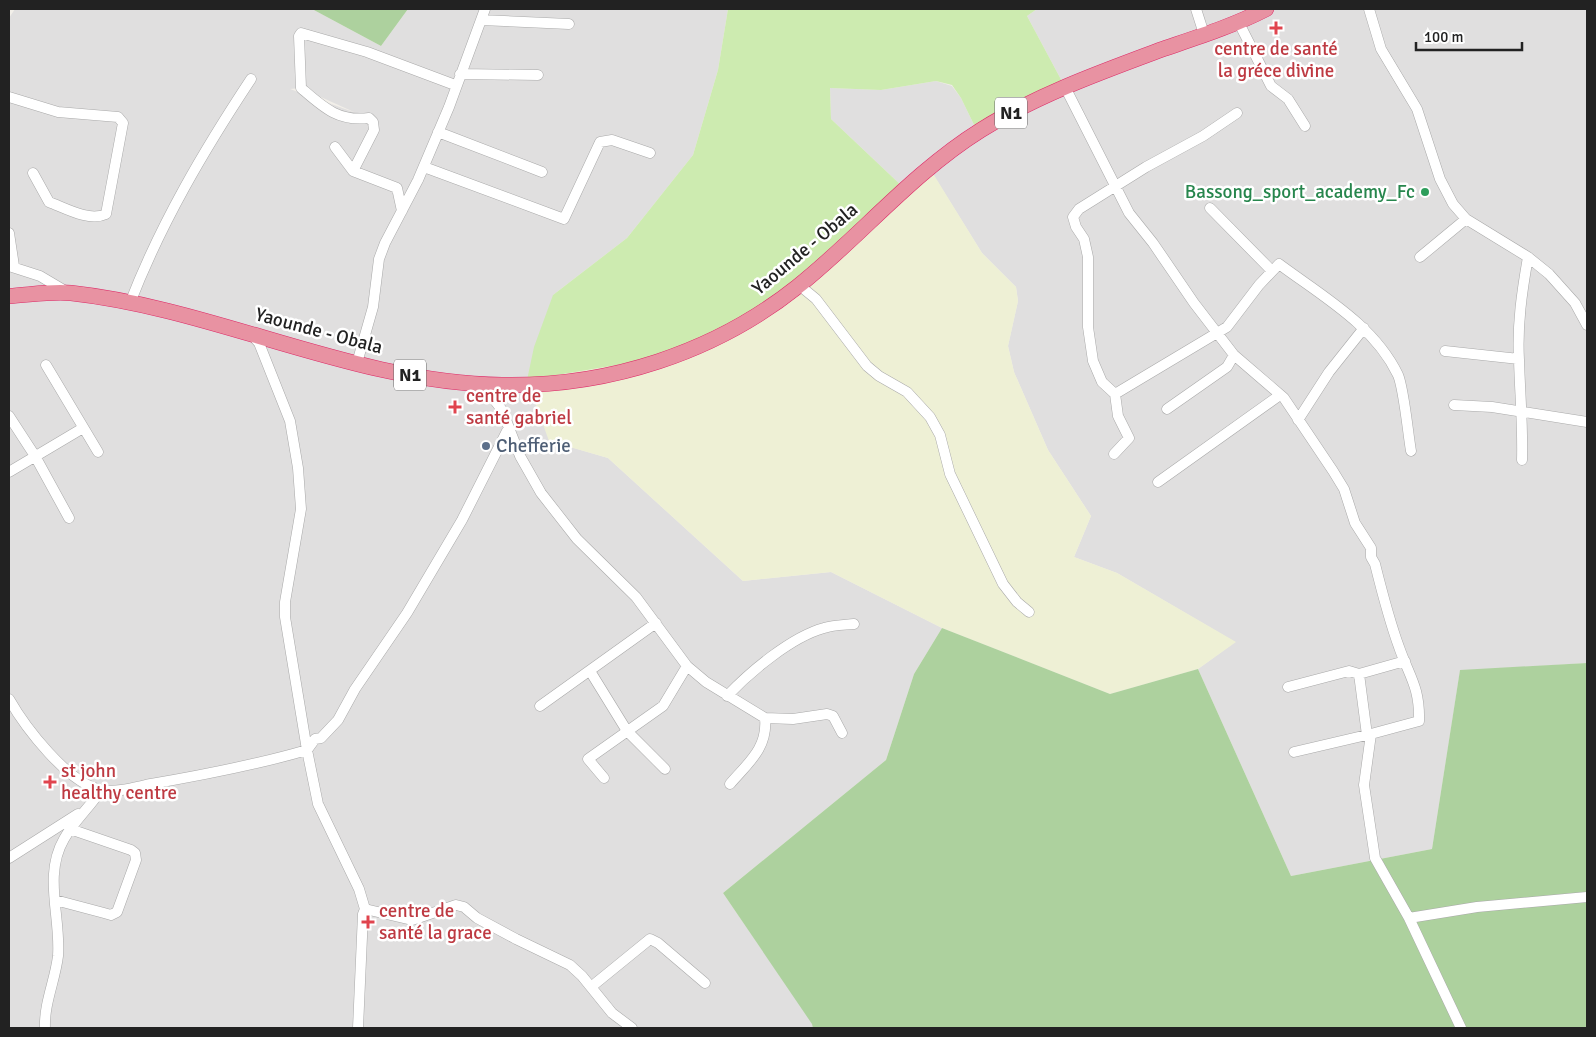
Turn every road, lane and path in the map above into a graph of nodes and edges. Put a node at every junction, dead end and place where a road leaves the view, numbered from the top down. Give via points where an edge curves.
1 (485, 9) edge
2 (1196, 9) edge
3 (1266, 9) edge
4 (1369, 9) edge
5 (481, 20) junction
6 (1239, 23) junction
7 (569, 24) dead end
8 (1204, 34) junction
9 (460, 74) junction
10 (538, 75) dead end
11 (251, 79) dead end
12 (455, 85) junction
13 (1065, 87) junction
14 (9, 97) edge
15 (1236, 113) dead end
16 (1305, 126) dead end
17 (438, 132) junction
18 (335, 147) dead end
19 (650, 153) dead end
20 (424, 167) junction
21 (352, 171) junction
22 (542, 172) dead end
23 (33, 173) dead end
24 (1116, 187) junction
25 (1210, 208) dead end
26 (402, 211) junction
27 (1466, 219) junction
28 (9, 233) edge
29 (1420, 257) dead end
30 (1528, 257) junction
31 (11, 266) edge
32 (1272, 271) junction
33 (799, 286) junction
34 (68, 293) junction
35 (9, 296) edge
36 (130, 303) junction
37 (1587, 325) edge
38 (1364, 328) junction
39 (1217, 331) junction
40 (251, 333) junction
41 (1445, 351) dead end
42 (1234, 355) junction
43 (1518, 359) junction
44 (357, 363) junction
45 (46, 365) dead end
46 (482, 384) junction
47 (1114, 394) junction
48 (1280, 395) junction
49 (1454, 405) dead end
50 (1167, 409) dead end
51 (1522, 413) junction
52 (9, 416) edge
53 (1298, 420) junction
54 (1587, 422) edge
55 (83, 428) junction
56 (508, 429) junction
57 (1411, 451) dead end
58 (98, 452) dead end
59 (1114, 454) dead end
60 (35, 456) junction
61 (1522, 460) dead end
62 (9, 472) edge
63 (1158, 482) dead end
64 (69, 518) dead end
65 (1029, 612) dead end
66 (656, 623) junction
67 (854, 624) dead end
68 (1405, 661) junction
69 (687, 666) junction
70 (590, 671) junction
71 (1359, 674) junction
72 (1288, 687) dead end
73 (727, 696) junction
74 (9, 699) edge
75 (540, 706) dead end
76 (765, 718) junction
77 (627, 730) junction
78 (842, 733) dead end
79 (1369, 734) junction
80 (307, 750) junction
81 (1294, 752) dead end
82 (665, 769) dead end
83 (604, 778) dead end
84 (730, 784) dead end
85 (102, 790) junction
86 (84, 811) junction
87 (70, 829) junction
88 (9, 858) edge
89 (1587, 897) edge
90 (55, 900) junction
91 (365, 909) junction
92 (1409, 918) junction
93 (705, 983) dead end
94 (591, 988) junction
95 (628, 1027) edge
96 (45, 1028) edge
97 (358, 1028) edge
98 (1461, 1028) edge

1 - 5 street
2 - 8 street
3 - 6 highway, Yaounde - Obala / N1
4 - 27 street via 1381,49 1417,109 1440,179 1453,204
5 - 7 street
5 - 9 street
6 - 8 highway, Yaounde - Obala / N1
6 - 16 street via 1266,79 1288,99
8 - 13 highway, Yaounde - Obala / N1
9 - 10 street
9 - 12 street
11 - 36 street via 204,152 150,252
12 - 17 street
12 - 21 street via 367,52 301,33 298,36 301,88 327,110 353,120 369,118 373,122 374,130
13 - 24 street
13 - 33 highway, Yaounde - Obala / N1 via 1012,112 954,148
14 - 23 street via 58,112 118,117 123,123 106,214 99,218 49,202
15 - 24 street
17 - 20 street
17 - 22 street
18 - 21 street
19 - 20 street via 612,140 600,142 564,219
20 - 26 street
21 - 26 street via 397,188
24 - 39 street via 1129,213
24 - 47 street via 1079,209 1073,217 1088,256 1088,326 1093,361 1102,382
25 - 32 street
26 - 44 street via 379,259 373,307
27 - 29 street
27 - 30 street
28 - 31 street
30 - 37 street via 1567,294
30 - 43 street via 1520,305
31 - 34 street via 40,276
32 - 38 street via 1279,264
32 - 39 street via 1227,327
33 - 46 highway, Yaounde - Obala / N1 via 762,313 718,337 646,367 582,380 520,385
33 - 65 street via 816,298 867,366 907,392 930,417 940,435 950,474 1003,584
34 - 35 highway, Yaounde - Obala / N1
34 - 36 highway, Yaounde - Obala / N1
36 - 40 highway, Yaounde - Obala / N1
38 - 53 street via 1329,372
38 - 57 street via 1376,340 1399,377
39 - 42 street
39 - 47 street
40 - 44 highway, Yaounde - Obala / N1
40 - 80 street via 259,343 290,420 298,468 301,509 285,617
41 - 43 street
42 - 48 street
42 - 50 street via 1227,367
43 - 51 street
44 - 46 highway, Yaounde - Obala / N1 via 446,381
45 - 55 street
46 - 56 street via 502,410
47 - 59 street via 1118,416 1129,438
48 - 53 street
48 - 63 street
49 - 51 street
51 - 54 street
51 - 61 street
52 - 60 street
53 - 68 street via 1344,490 1355,523 1371,548 1371,557
55 - 58 street
55 - 60 street
56 - 66 street via 529,474 555,511 592,555 636,597
56 - 80 street via 462,520 407,613 359,682 338,720
60 - 62 street
60 - 64 street
66 - 69 street
66 - 70 street
67 - 73 street via 819,630 781,651 749,673
68 - 71 street
68 - 79 street via 1415,684 1420,706 1419,721
69 - 73 street
69 - 77 street via 663,706
70 - 75 street
70 - 77 street
71 - 72 street via 1349,671
71 - 79 street
73 - 76 street
74 - 85 street via 24,724 50,753 75,777
76 - 78 street via 793,719 827,714 833,716
76 - 84 street via 763,742
77 - 82 street
77 - 83 street via 588,759
79 - 81 street
79 - 92 street via 1364,785 1375,858
80 - 85 street via 168,781
80 - 91 street via 318,804 359,889
85 - 86 street
86 - 87 street
86 - 88 street
87 - 90 street via 56,855 53,871
87 - 90 street via 131,850 136,860 122,903 111,915
89 - 92 street via 1477,907
90 - 96 street via 58,955 45,1012
91 - 94 street via 412,920 456,905 464,907 516,940 570,965
91 - 97 street via 359,965
92 - 98 street
93 - 94 street via 658,942 650,939
94 - 95 street

